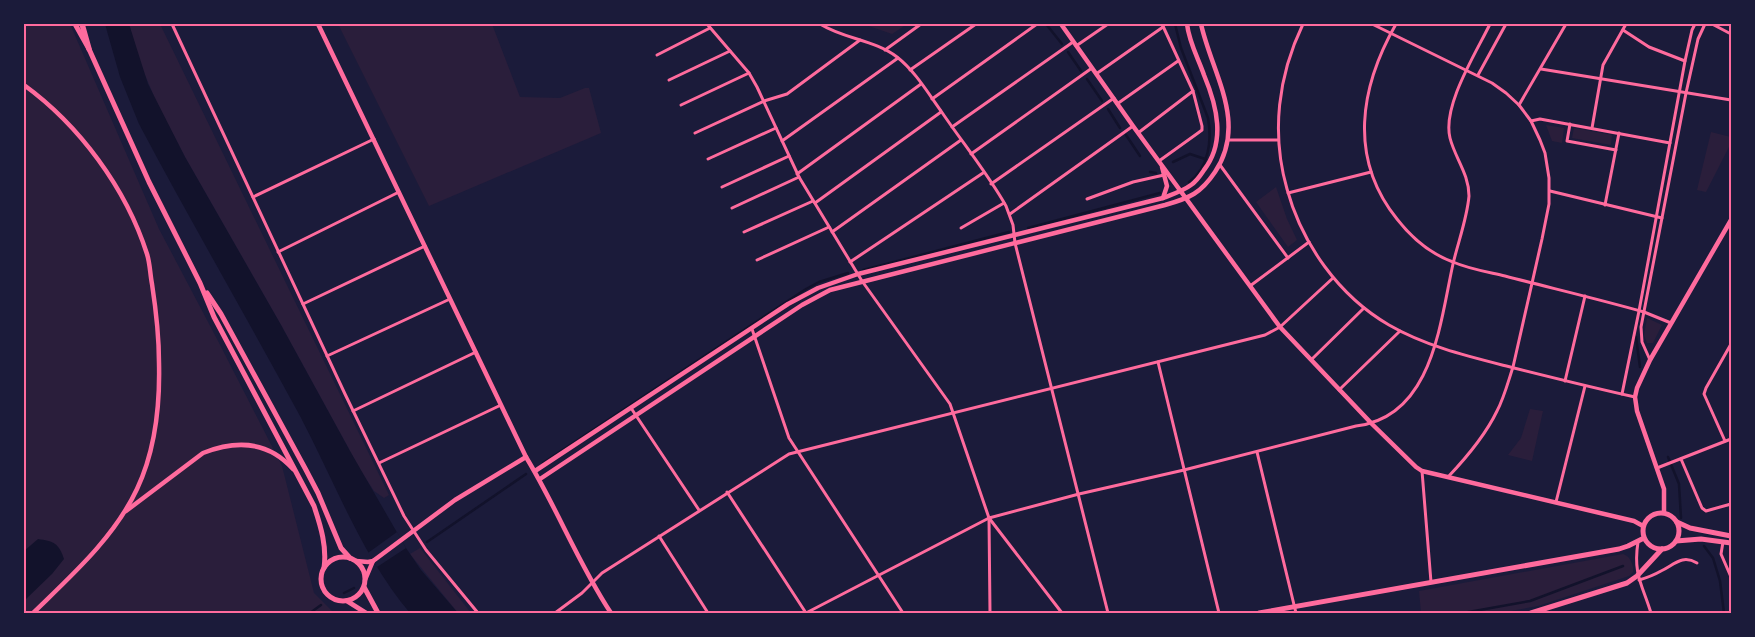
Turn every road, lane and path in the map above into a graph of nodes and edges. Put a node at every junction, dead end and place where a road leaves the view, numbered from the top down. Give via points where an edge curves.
1 (75, 24) edge
2 (82, 24) edge
3 (172, 24) edge
4 (318, 24) edge
5 (707, 24) edge
6 (820, 24) edge
7 (921, 24) edge
8 (976, 24) edge
9 (1037, 24) edge
10 (1061, 24) edge
11 (1108, 24) edge
12 (1187, 24) edge
13 (1201, 24) edge
14 (1302, 24) edge
15 (1372, 24) edge
16 (1396, 24) edge
17 (1490, 24) edge
18 (1506, 24) edge
19 (1566, 24) edge
20 (1626, 24) edge
21 (1695, 24) edge
22 (1704, 24) edge
23 (1712, 24) edge
24 (1162, 26) edge
25 (710, 28) junction
26 (1623, 30) junction
27 (1391, 33) junction
28 (1731, 34) edge
29 (861, 40) junction
30 (1075, 44) junction
31 (89, 49) junction
32 (885, 50) junction
33 (730, 51) junction
34 (657, 55) dead end
35 (898, 58) junction
36 (1178, 61) junction
37 (1685, 62) junction
38 (1092, 68) junction
39 (1540, 69) junction
40 (910, 70) junction
41 (1467, 70) junction
42 (749, 73) junction
43 (1096, 74) junction
44 (1478, 75) junction
45 (1600, 78) junction
46 (669, 80) dead end
47 (921, 84) junction
48 (24, 85) edge
49 (1679, 91) junction
50 (1193, 92) junction
51 (1686, 92) junction
52 (932, 98) junction
53 (1114, 98) junction
54 (1731, 100) edge
55 (764, 101) junction
56 (1118, 104) junction
57 (681, 105) dead end
58 (1519, 105) junction
59 (941, 112) junction
60 (1531, 121) junction
61 (1570, 124) junction
62 (1133, 126) junction
63 (952, 127) junction
64 (776, 128) junction
65 (1592, 128) junction
66 (1138, 132) junction
67 (695, 133) dead end
68 (1620, 134) junction
69 (374, 139) junction
70 (961, 140) junction
71 (1228, 140) junction
72 (1278, 140) junction
73 (782, 141) junction
74 (1670, 143) junction
75 (1616, 150) junction
76 (971, 154) junction
77 (789, 156) junction
78 (708, 159) dead end
79 (1160, 162) junction
80 (1220, 165) junction
81 (1371, 172) junction
82 (983, 173) junction
83 (1164, 175) junction
84 (798, 176) junction
85 (991, 184) junction
86 (722, 187) dead end
87 (1181, 191) junction
88 (399, 192) junction
89 (1550, 192) junction
90 (1288, 193) junction
91 (253, 197) junction
92 (1164, 198) junction
93 (1087, 199) dead end
94 (1187, 199) junction
95 (814, 202) junction
96 (1004, 203) junction
97 (1605, 205) junction
98 (732, 208) dead end
99 (1010, 214) junction
100 (1656, 217) junction
101 (1662, 218) junction
102 (1731, 220) edge
103 (829, 227) junction
104 (962, 228) dead end
105 (744, 232) dead end
106 (832, 232) junction
107 (1014, 236) junction
108 (1309, 242) junction
109 (1015, 243) junction
110 (425, 246) junction
111 (278, 252) junction
112 (1288, 258) junction
113 (757, 260) dead end
114 (850, 262) junction
115 (1453, 262) junction
116 (858, 274) junction
117 (1333, 278) junction
118 (862, 281) junction
119 (200, 283) junction
120 (1532, 283) junction
121 (1250, 286) junction
122 (1585, 296) junction
123 (450, 298) junction
124 (303, 304) junction
125 (1364, 308) junction
126 (1640, 310) junction
127 (1644, 312) junction
128 (1671, 323) junction
129 (1280, 327) junction
130 (752, 329) junction
131 (1400, 331) junction
132 (755, 336) junction
133 (1731, 344) edge
134 (1436, 346) junction
135 (476, 352) junction
136 (327, 356) junction
137 (1311, 360) junction
138 (1650, 360) junction
139 (1158, 362) junction
140 (1513, 367) junction
141 (1565, 381) junction
142 (1585, 386) junction
143 (1053, 389) junction
144 (1339, 390) junction
145 (1622, 394) junction
146 (1635, 397) junction
147 (502, 406) junction
148 (631, 408) junction
149 (353, 411) junction
150 (953, 413) junction
151 (636, 415) junction
152 (1372, 424) junction
153 (1731, 439) edge
154 (1725, 441) junction
155 (798, 451) junction
156 (1257, 452) junction
157 (526, 457) junction
158 (1681, 459) junction
159 (379, 462) junction
160 (1657, 468) junction
161 (1184, 470) junction
162 (535, 471) junction
163 (1422, 471) junction
164 (298, 475) junction
165 (1448, 477) junction
166 (540, 480) junction
167 (727, 492) junction
168 (1079, 494) junction
169 (1556, 502) junction
170 (1731, 504) edge
171 (699, 510) junction
172 (123, 513) junction
173 (1664, 513) junction
174 (989, 518) junction
175 (1677, 522) junction
176 (1643, 526) junction
177 (413, 531) junction
178 (658, 536) junction
179 (1731, 536) edge
180 (1644, 538) junction
181 (1638, 541) junction
182 (1676, 541) junction
183 (1723, 542) junction
184 (1731, 543) edge
185 (1662, 549) junction
186 (350, 558) junction
187 (373, 560) junction
188 (356, 561) junction
189 (1697, 564) dead end
190 (324, 568) junction
191 (879, 576) junction
192 (1638, 578) junction
193 (1731, 578) edge
194 (365, 580) junction
195 (591, 582) junction
196 (1431, 582) junction
197 (364, 587) junction
198 (347, 601) junction
199 (1294, 607) junction
200 (33, 613) edge
201 (366, 613) edge
202 (378, 613) edge
203 (478, 613) edge
204 (555, 613) edge
205 (611, 613) edge
206 (708, 613) edge
207 (806, 613) edge
208 (903, 613) edge
209 (990, 613) edge
210 (1062, 613) edge
211 (1108, 613) edge
212 (1218, 613) edge
213 (1259, 613) edge
214 (1296, 613) edge
215 (1531, 613) edge
216 (1651, 613) edge

1 - 31 main road
2 - 31 highway
3 - 91 street
4 - 69 street
5 - 25 street
6 - 29 street
7 - 32 street
8 - 40 street
9 - 52 street
10 - 30 street
11 - 30 street
12 - 87 street via 1215,106 1218,138 1208,166 1197,180
13 - 71 street via 1227,107
14 - 72 street via 1282,82
15 - 27 street
16 - 27 street
17 - 41 street
18 - 44 street
19 - 39 street
20 - 26 street
21 - 37 street
22 - 51 street
23 - 28 street
24 - 36 street
24 - 43 street
25 - 33 street
25 - 34 street
26 - 37 street via 1650,48
26 - 45 street via 1603,65
27 - 41 street
27 - 81 street via 1370,84 1366,104 1364,140
29 - 32 street
29 - 55 street via 786,94
30 - 38 street
30 - 63 street
31 - 119 main road via 149,182
32 - 35 street
33 - 42 street
33 - 46 street
35 - 40 street
35 - 73 street
36 - 50 street
36 - 56 street
37 - 49 street
38 - 43 street
38 - 76 street
39 - 45 street
39 - 58 street
40 - 47 street
41 - 44 street
41 - 115 street via 1454,97 1448,121 1450,138 1469,191
42 - 55 street
42 - 57 street
43 - 53 street
44 - 58 street
45 - 49 street
45 - 65 street
47 - 52 street
47 - 84 street
48 - 172 street via 83,139 107,171 134,220 148,256 158,328 160,386 146,466
49 - 51 street
49 - 74 street
50 - 66 street
50 - 79 street via 1202,130
51 - 54 street
51 - 101 street
52 - 59 street
53 - 56 street
53 - 85 street
55 - 64 street
55 - 67 street
56 - 62 street
58 - 60 street
59 - 63 street
59 - 95 street
60 - 61 street via 1540,119
60 - 89 street via 1545,153
61 - 65 street
61 - 75 street via 1567,141
62 - 66 street
62 - 99 street
63 - 70 street
64 - 73 street
64 - 78 street
65 - 68 street
66 - 79 street
68 - 74 street
68 - 75 street
69 - 88 street
69 - 91 street
70 - 76 street
70 - 106 street
71 - 72 street
71 - 80 street
72 - 90 street
73 - 77 street
74 - 100 street
75 - 97 street
76 - 82 street
77 - 84 street
77 - 86 street
79 - 83 street
79 - 87 street
80 - 94 street via 1208,183
80 - 112 street
81 - 90 street
81 - 115 street via 1383,199 1400,223 1420,242
82 - 85 street
82 - 114 street
83 - 92 street via 1167,186
83 - 93 street via 1132,182
84 - 95 street
84 - 98 street
85 - 96 street
87 - 92 street
87 - 94 street
88 - 110 street
88 - 111 street
89 - 97 street
89 - 120 street
90 - 108 street
91 - 111 street
92 - 107 street
94 - 109 street
94 - 121 street
95 - 103 street
95 - 105 street
96 - 99 street
96 - 104 street
97 - 100 street
99 - 107 street
100 - 101 street
100 - 126 street
101 - 127 street
102 - 128 street
103 - 106 street
103 - 113 street
106 - 114 street
107 - 109 street
107 - 116 street
108 - 112 street
108 - 117 street
109 - 118 street
109 - 143 street
110 - 123 street
110 - 124 street
111 - 124 street
112 - 121 street
114 - 116 street
115 - 120 street
115 - 134 street
116 - 118 street
116 - 130 street via 812,291
117 - 125 street
117 - 129 street
118 - 132 street via 817,296
118 - 150 street via 950,404
119 - 164 main road via 214,317
119 - 186 main road via 259,383 318,493 341,548
120 - 122 street
120 - 140 street
121 - 129 street
122 - 126 street
122 - 141 street
123 - 135 street
123 - 136 street
124 - 136 street
125 - 131 street
125 - 137 street
126 - 127 street
126 - 145 street
127 - 128 street
127 - 138 street via 1641,336
128 - 138 street
129 - 137 street
129 - 139 street via 1265,335
130 - 132 street
130 - 148 street
131 - 134 street
131 - 144 street
132 - 151 street
132 - 155 street via 789,438
133 - 154 street via 1704,392
134 - 140 street
134 - 152 street via 1418,385 1408,398
135 - 147 street
135 - 149 street
136 - 149 street
137 - 144 street
138 - 146 street
139 - 143 street
139 - 161 street
140 - 141 street
140 - 165 street via 1497,413
141 - 142 street
142 - 145 street
142 - 169 street
143 - 150 street
143 - 168 street
144 - 152 street
145 - 146 street
146 - 160 street
147 - 157 street
147 - 159 street
148 - 151 street
148 - 162 street
149 - 159 street
150 - 155 street
150 - 174 street
151 - 166 street
151 - 171 street
152 - 156 street
152 - 163 street
153 - 154 street
154 - 158 street
155 - 167 street
155 - 191 street
156 - 161 street
156 - 199 street
157 - 162 street
157 - 177 street via 455,500
158 - 160 street
158 - 170 street via 1702,508 1706,511
159 - 177 street
160 - 173 street via 1664,489
161 - 168 street
161 - 212 street
162 - 166 street
163 - 165 street
163 - 196 street
164 - 172 street via 270,451 229,445 203,453
164 - 190 main road via 321,526 326,553
165 - 169 street
166 - 195 street
167 - 171 street
167 - 207 street
168 - 174 street
168 - 211 street
169 - 176 street
171 - 178 street
172 - 200 street via 96,549
173 - 175 main road
173 - 176 main road via 1650,516
174 - 191 street
174 - 209 street
174 - 210 street
175 - 179 main road via 1690,528
175 - 182 main road via 1679,532
176 - 180 main road
177 - 187 street
177 - 203 street
178 - 195 street
178 - 206 street
180 - 181 main road
180 - 185 main road via 1651,546
181 - 192 street
181 - 196 main road via 1619,548
182 - 183 main road via 1696,538
182 - 185 main road
183 - 184 main road
183 - 193 street via 1721,554
185 - 192 main road
186 - 188 main road
186 - 190 main road via 336,558
187 - 188 street
187 - 194 street
188 - 194 main road
189 - 192 street via 1687,559 1680,560 1663,571
190 - 198 main road via 324,588 333,598
191 - 207 street
191 - 208 street
192 - 215 main road
192 - 216 street
194 - 197 main road
195 - 204 street
195 - 205 street
196 - 199 main road
197 - 198 main road via 360,594
197 - 202 main road
198 - 201 main road
199 - 213 main road
199 - 214 street

